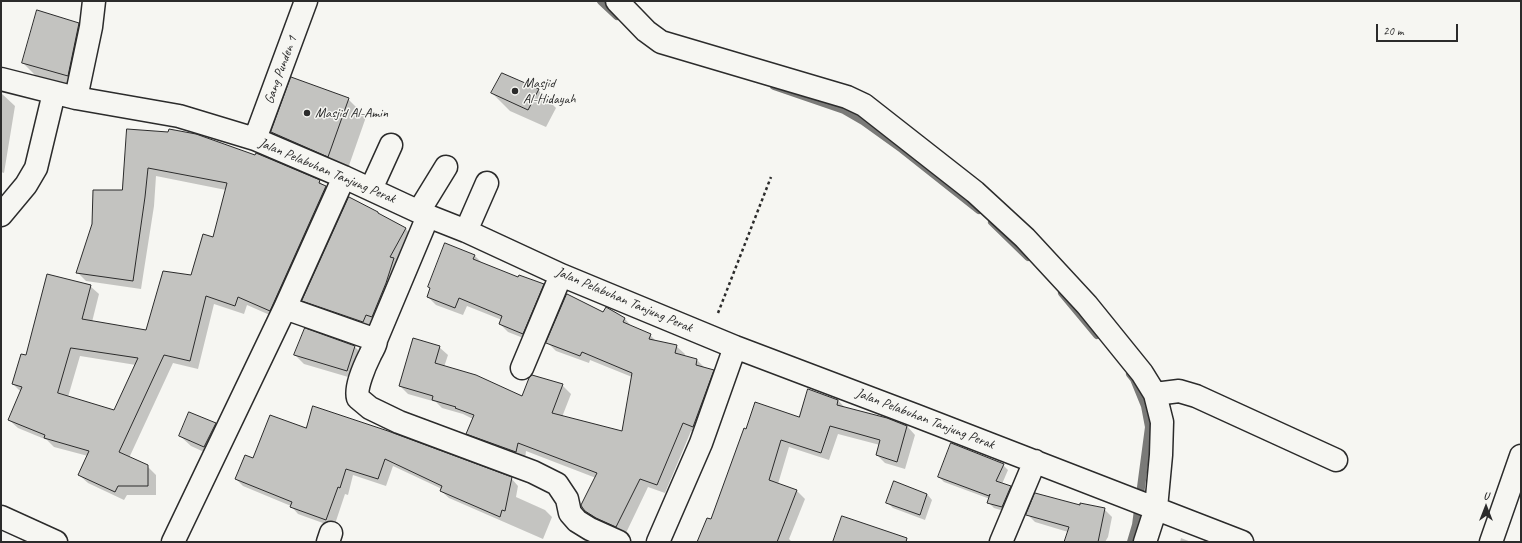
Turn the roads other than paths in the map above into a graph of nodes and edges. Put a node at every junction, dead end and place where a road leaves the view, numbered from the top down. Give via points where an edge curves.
1 (94, 1) edge
2 (306, 1) edge
3 (617, 1) edge
4 (1, 79) edge
5 (54, 93) junction
6 (76, 98) junction
7 (255, 139) junction
8 (391, 145) dead end
9 (446, 167) dead end
10 (344, 177) junction
11 (487, 183) dead end
12 (371, 190) junction
13 (424, 214) junction
14 (1, 215) edge
15 (466, 231) junction
16 (561, 275) junction
17 (285, 308) junction
18 (376, 340) junction
19 (735, 347) junction
20 (522, 368) dead end
21 (1155, 394) junction
22 (1521, 456) edge
23 (1336, 460) dead end
24 (1035, 461) junction
25 (1144, 504) junction
26 (1, 516) edge
27 (56, 542) edge
28 (173, 542) edge
29 (619, 542) edge
30 (658, 542) edge
31 (1001, 542) edge
32 (1145, 542) edge
33 (1242, 542) edge
34 (1491, 542) edge

1 - 6 street
2 - 7 street, Gang Punden 1
3 - 21 street via 646,31 661,42 847,97 864,105 975,192 1025,238 1087,305 1142,373
4 - 5 street, Jalan Pelabuhan Tanjung Perak
5 - 6 street, Jalan Pelabuhan Tanjung Perak
5 - 14 street via 36,168 26,185
6 - 7 street, Jalan Pelabuhan Tanjung Perak via 179,116
7 - 10 street, Jalan Pelabuhan Tanjung Perak
8 - 12 street
9 - 13 street
10 - 12 street, Jalan Pelabuhan Tanjung Perak
10 - 17 street
11 - 15 street
12 - 13 street, Jalan Pelabuhan Tanjung Perak
13 - 15 street, Jalan Pelabuhan Tanjung Perak
13 - 18 street
15 - 16 street, Jalan Pelabuhan Tanjung Perak
16 - 19 street, Jalan Pelabuhan Tanjung Perak
16 - 20 street
17 - 18 street
17 - 28 street
18 - 29 street via 357,390 358,398 365,405 399,422 533,472 557,484 567,499 570,513 577,521 590,530
19 - 24 street, Jalan Pelabuhan Tanjung Perak
19 - 30 street via 701,442
21 - 23 street via 1179,391 1196,396
21 - 25 street via 1162,422 1161,455
22 - 34 street
24 - 25 street, Jalan Pelabuhan Tanjung Perak
24 - 31 street
25 - 32 street
25 - 33 street, Jalan Pelabuhan Tanjung Perak
26 - 27 street

